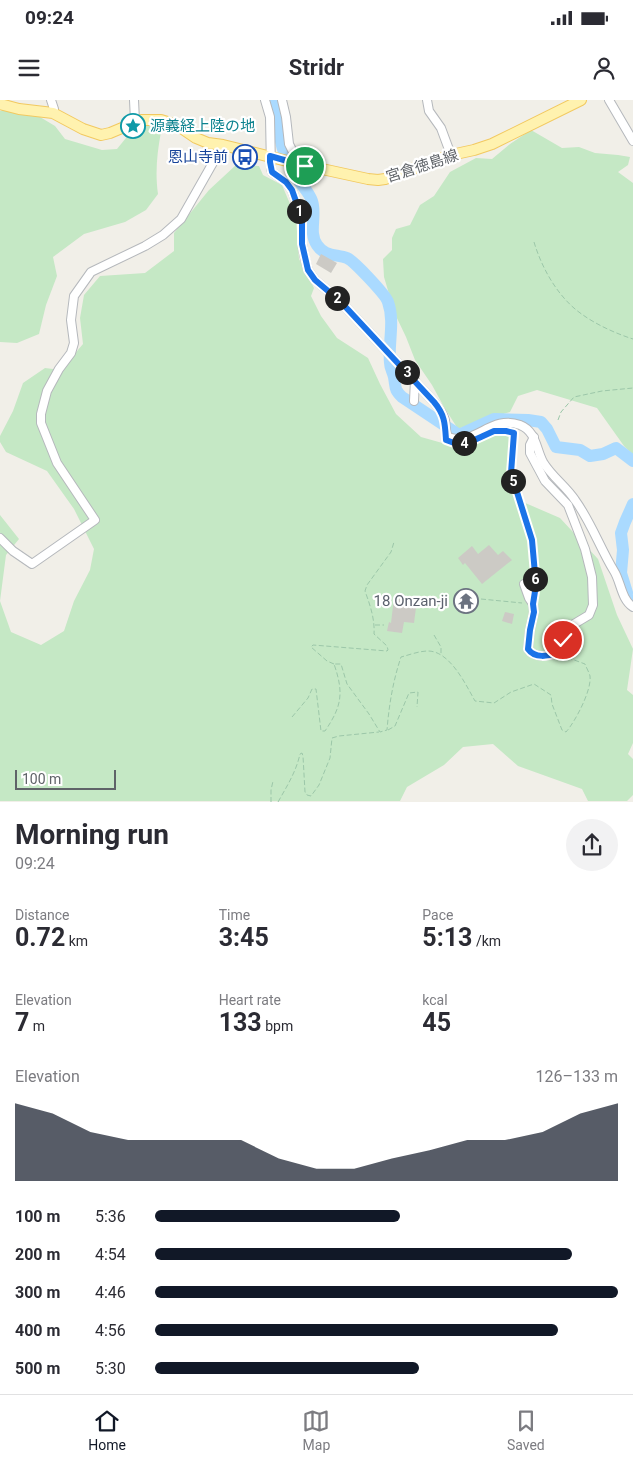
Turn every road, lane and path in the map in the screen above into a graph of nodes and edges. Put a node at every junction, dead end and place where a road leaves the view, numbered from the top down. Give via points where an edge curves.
1 (51, 100) edge
2 (134, 100) edge
3 (265, 100) edge
4 (282, 100) edge
5 (427, 100) edge
6 (581, 100) edge
7 (609, 100) edge
8 (0, 104) edge
9 (53, 113) junction
10 (135, 121) junction
11 (633, 142) edge
12 (223, 145) junction
13 (451, 155) junction
14 (275, 158) junction
15 (297, 164) junction
16 (534, 242) dead end
17 (633, 339) edge
18 (415, 380) junction
19 (633, 388) edge
20 (414, 401) dead end
21 (558, 420) dead end
22 (500, 431) dead end
23 (534, 437) junction
24 (0, 538) edge
25 (394, 542) dead end
26 (524, 584) dead end
27 (481, 599) dead end
28 (533, 604) junction
29 (633, 607) edge
30 (374, 625) junction
31 (384, 625) dead end
32 (434, 635) dead end
33 (558, 653) junction
34 (441, 655) junction
35 (334, 664) junction
36 (417, 707) dead end
37 (292, 717) dead end
38 (387, 730) junction
39 (380, 732) junction
40 (273, 781) dead end
41 (271, 802) edge
42 (278, 802) edge

1 - 9 street
2 - 10 street
3 - 14 street
4 - 15 street via 289,144
5 - 13 street via 429,111 441,128
6 - 13 main road, 宮倉徳島線 via 492,144
7 - 11 street
8 - 9 main road, 宮倉徳島線
9 - 10 main road, 宮倉徳島線 via 101,135 110,134
10 - 12 main road, 宮倉徳島線 via 161,120 178,125 208,143
12 - 14 main road, 宮倉徳島線
12 - 24 street via 181,219 145,246 91,272 74,296 71,320 74,343 71,354 47,391 41,423 57,463 95,520 32,564
13 - 15 main road, 宮倉徳島線 via 378,180
14 - 15 main road, 宮倉徳島線
14 - 18 street via 270,162 272,172 292,190 298,207 308,270
16 - 17 path via 547,273 569,303 584,316
18 - 20 street
18 - 23 street via 442,411 448,437 468,439 496,424 508,423 529,430
19 - 21 path via 574,397
22 - 28 path via 514,433 511,473 532,540 536,585
23 - 29 street via 544,463 577,502 622,592
23 - 33 street via 530,453 545,481 568,505 586,549 592,578 593,604 589,615 568,630
25 - 30 path via 391,552 365,591
26 - 28 street
27 - 28 path
28 - 33 street via 528,649 536,655
30 - 31 path
30 - 35 path via 374,634 388,650 312,644 311,647
32 - 34 path via 441,647
33 - 34 path via 585,664 590,676 586,699 566,732 562,730 552,704 552,695 534,684 511,692 494,703 475,701 456,670
34 - 38 path via 429,651 401,656
35 - 37 path via 339,707 325,730 322,731 316,690 312,688
35 - 39 path via 341,664 347,684
36 - 38 path via 418,692 409,693 395,726
38 - 39 path
39 - 42 path via 332,738 330,758 312,796 305,792 303,756 300,754
40 - 41 path

